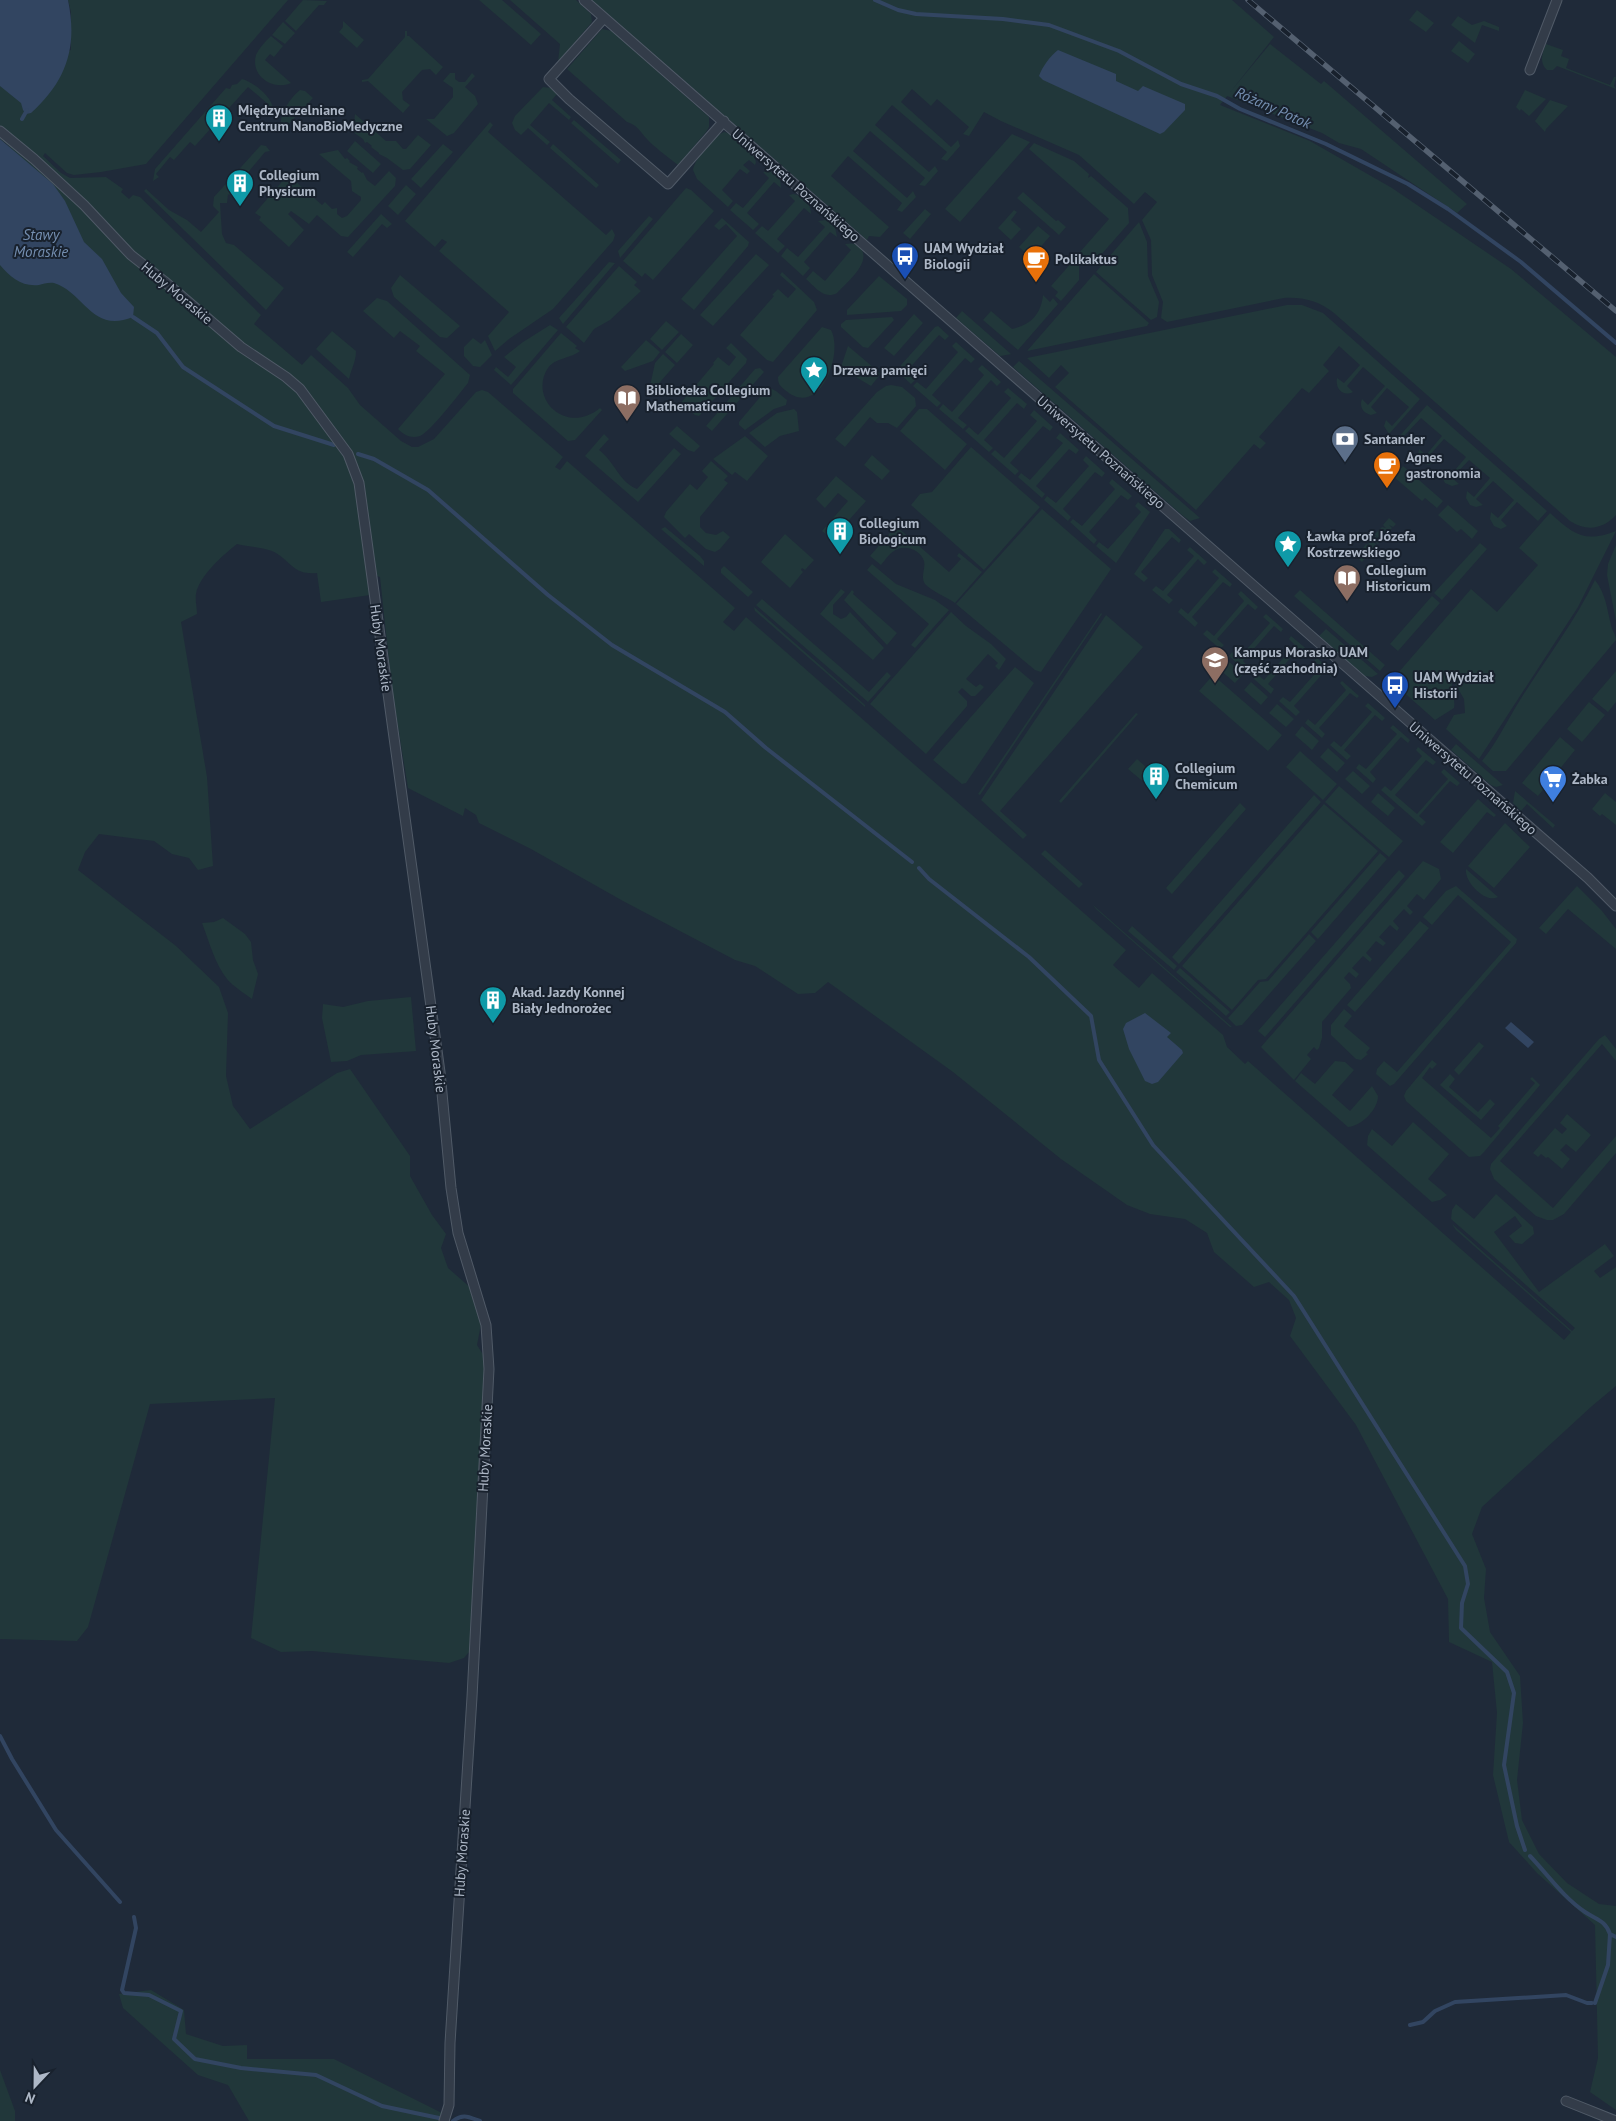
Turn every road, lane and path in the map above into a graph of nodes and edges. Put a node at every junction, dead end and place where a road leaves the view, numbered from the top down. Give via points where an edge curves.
1 (584, 0) edge
2 (1557, 0) edge
3 (604, 18) junction
4 (1530, 70) dead end
5 (724, 121) junction
6 (0, 132) edge
7 (1616, 906) edge
8 (1566, 2101) dead end
9 (444, 2121) edge
10 (1616, 2121) edge

1 - 3 street, Uniwersytetu Poznańskiego
2 - 4 street
3 - 5 street, Uniwersytetu Poznańskiego
3 - 5 street via 549,79 668,184
5 - 7 street, Uniwersytetu Poznańskiego via 1588,878
6 - 9 street, Huby Moraskie via 84,205 131,255 241,348 300,389 348,454 359,483 439,1063 454,1206 460,1241 486,1325 489,1369 449,2105
8 - 10 street

